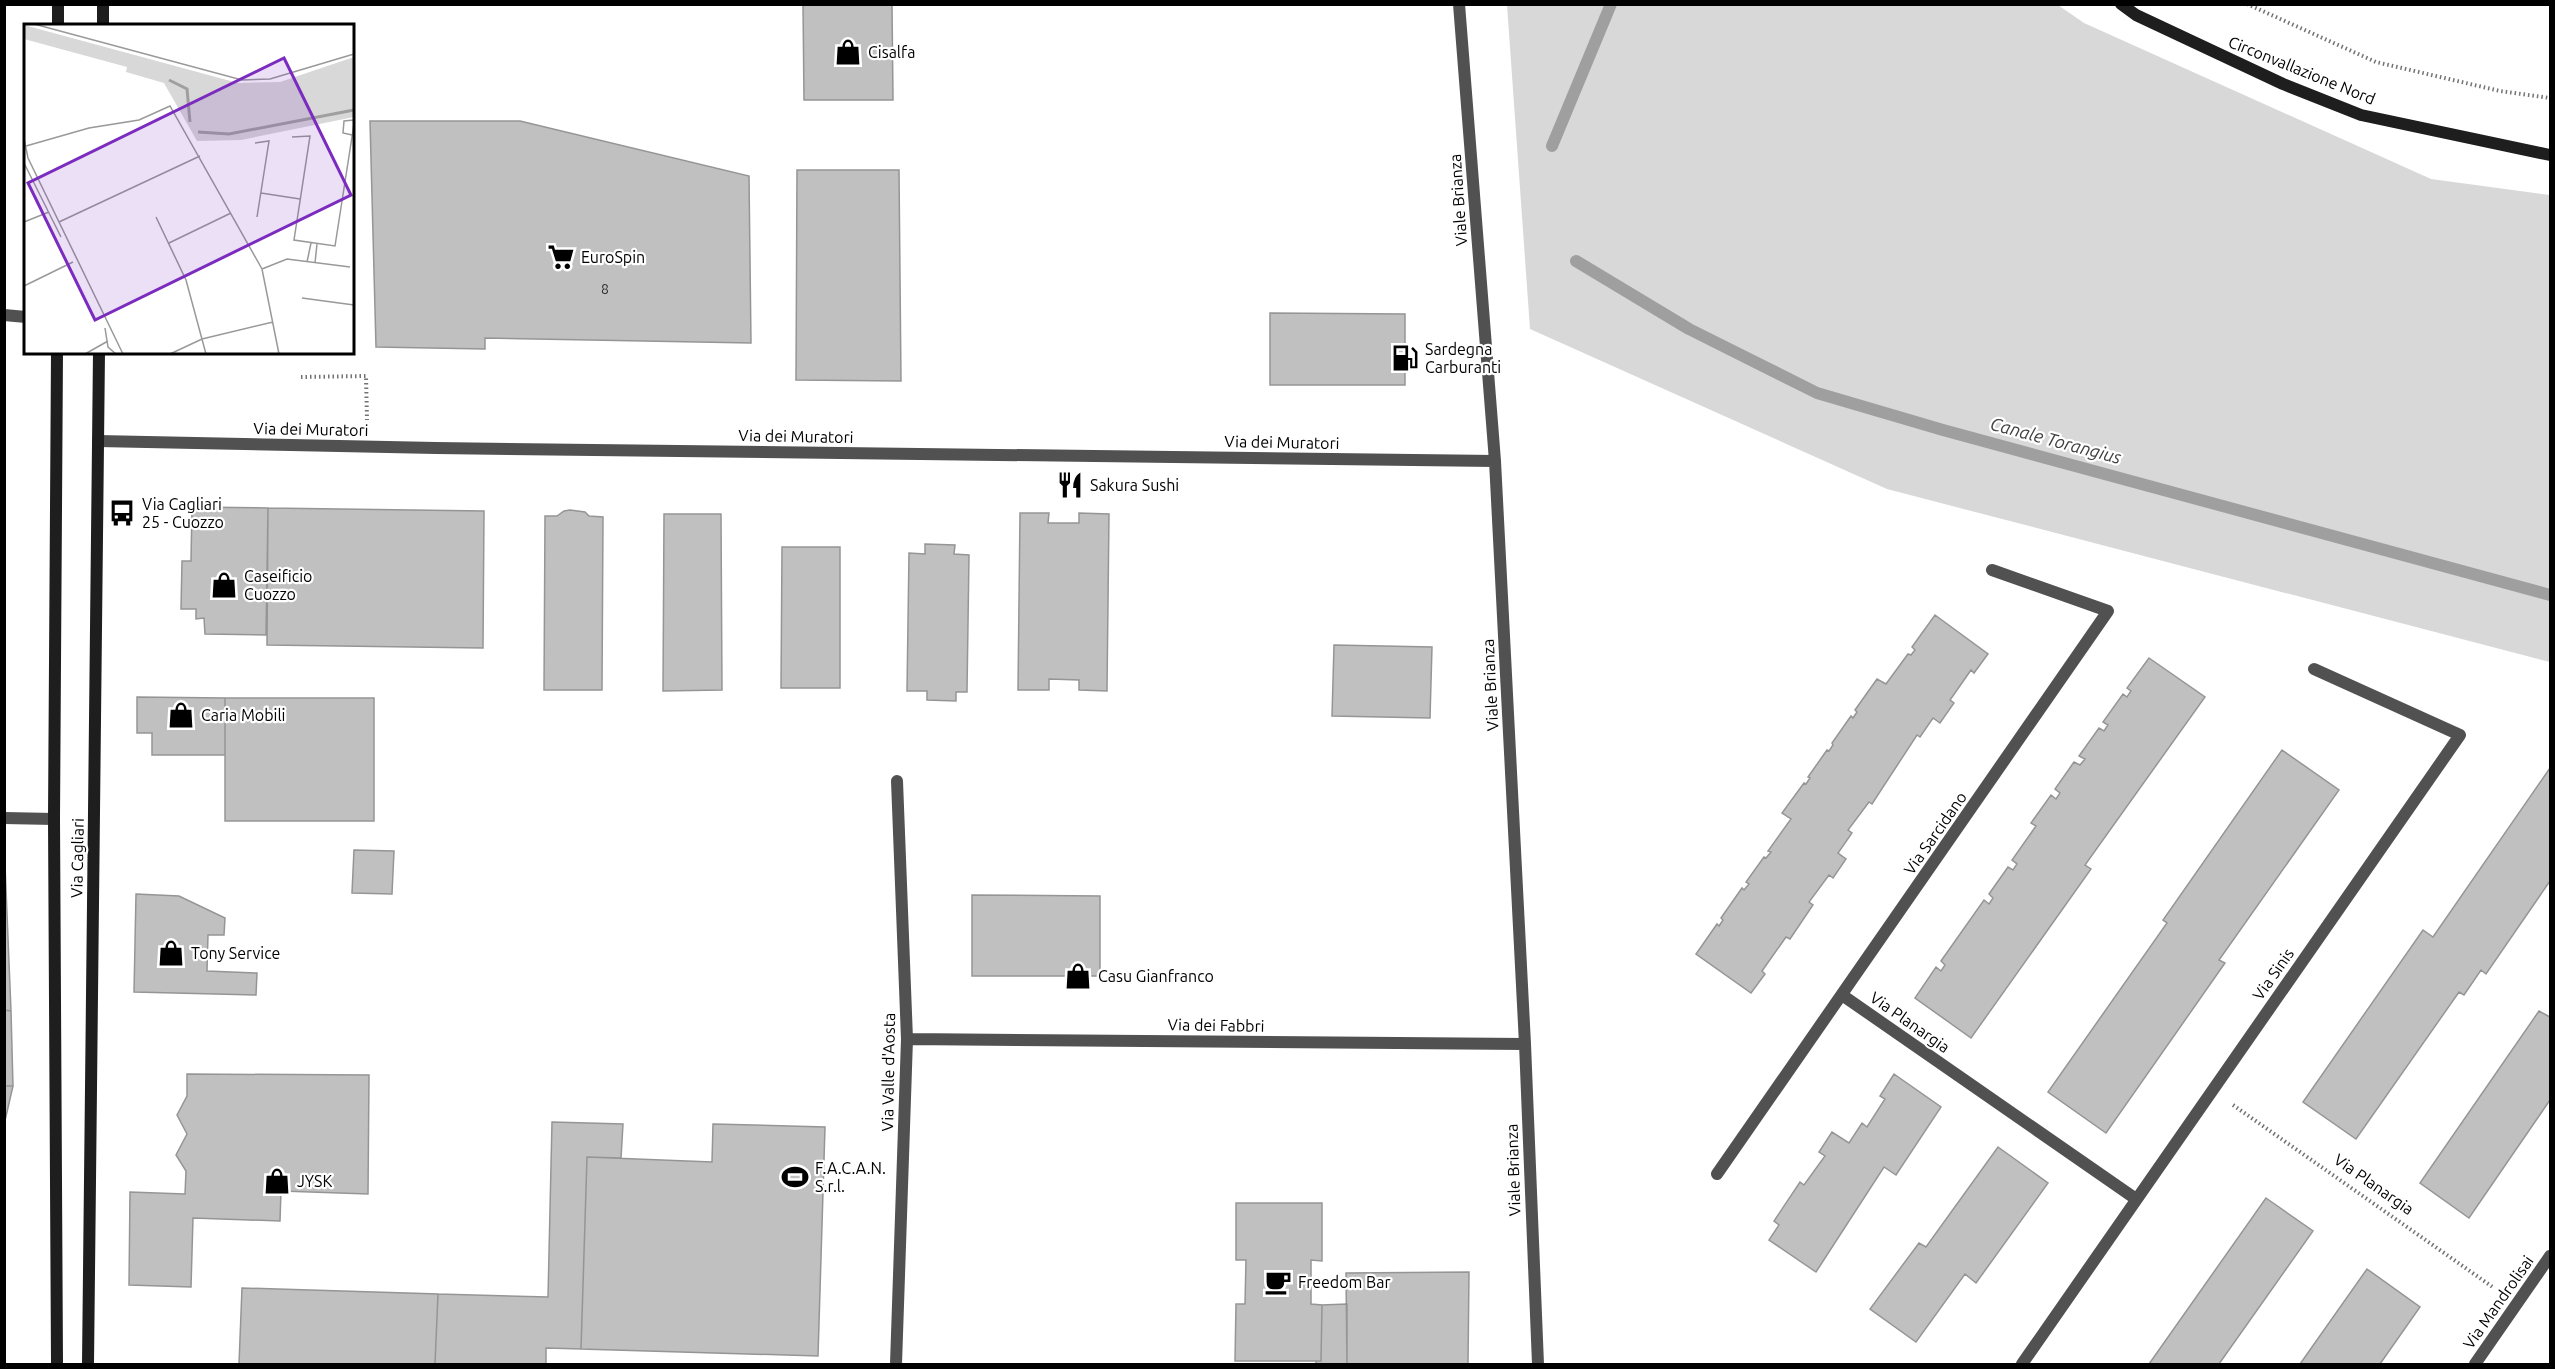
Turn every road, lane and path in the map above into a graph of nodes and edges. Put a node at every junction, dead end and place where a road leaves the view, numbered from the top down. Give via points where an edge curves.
1 (58, 4) edge
2 (103, 4) edge
3 (1459, 4) edge
4 (2121, 4) edge
5 (2247, 4) edge
6 (58, 24) edge
7 (103, 24) edge
8 (2550, 98) edge
9 (2550, 155) edge
10 (4, 315) edge
11 (24, 317) edge
12 (57, 354) edge
13 (99, 354) edge
14 (301, 377) dead end
15 (98, 441) junction
16 (368, 447) junction
17 (1495, 461) junction
18 (1992, 570) dead end
19 (2314, 669) dead end
20 (897, 781) dead end
21 (4, 819) edge
22 (54, 819) junction
23 (1842, 995) junction
24 (907, 1040) junction
25 (1525, 1044) junction
26 (2213, 1090) junction
27 (1717, 1174) dead end
28 (2136, 1199) junction
29 (2550, 1258) edge
30 (2517, 1305) junction
31 (57, 1365) edge
32 (88, 1365) edge
33 (896, 1365) edge
34 (1538, 1365) edge
35 (2022, 1365) edge
36 (2475, 1365) edge

1 - 6 main road
2 - 7 main road
3 - 17 street, Viale Brianza
4 - 9 main road, Circonvallazione Nord via 2136,15 2283,84 2361,115
5 - 8 path via 2376,62 2500,91
10 - 11 street
12 - 22 main road, Via Cagliari
13 - 15 main road, Via Cagliari
14 - 16 path via 366,375
15 - 16 street, Via dei Muratori
15 - 32 main road, Via Cagliari
16 - 17 street, Via dei Muratori
17 - 25 street, Viale Brianza
18 - 23 street, Via Sarcidano via 2108,611
19 - 26 street, Via Sinis via 2460,735
20 - 24 street, Via Valle d'Aosta
21 - 22 street
22 - 31 main road, Via Cagliari
23 - 27 street, Via Sarcidano
23 - 28 street, Via Planargia
24 - 25 street, Via dei Fabbri
24 - 33 street, Via Valle d'Aosta
25 - 34 street, Viale Brianza
26 - 28 street, Via Sinis
26 - 30 path, Via Planargia
28 - 35 street, Via Sinis
29 - 30 street, Via Mandrolisai
30 - 36 street, Via Mandrolisai

